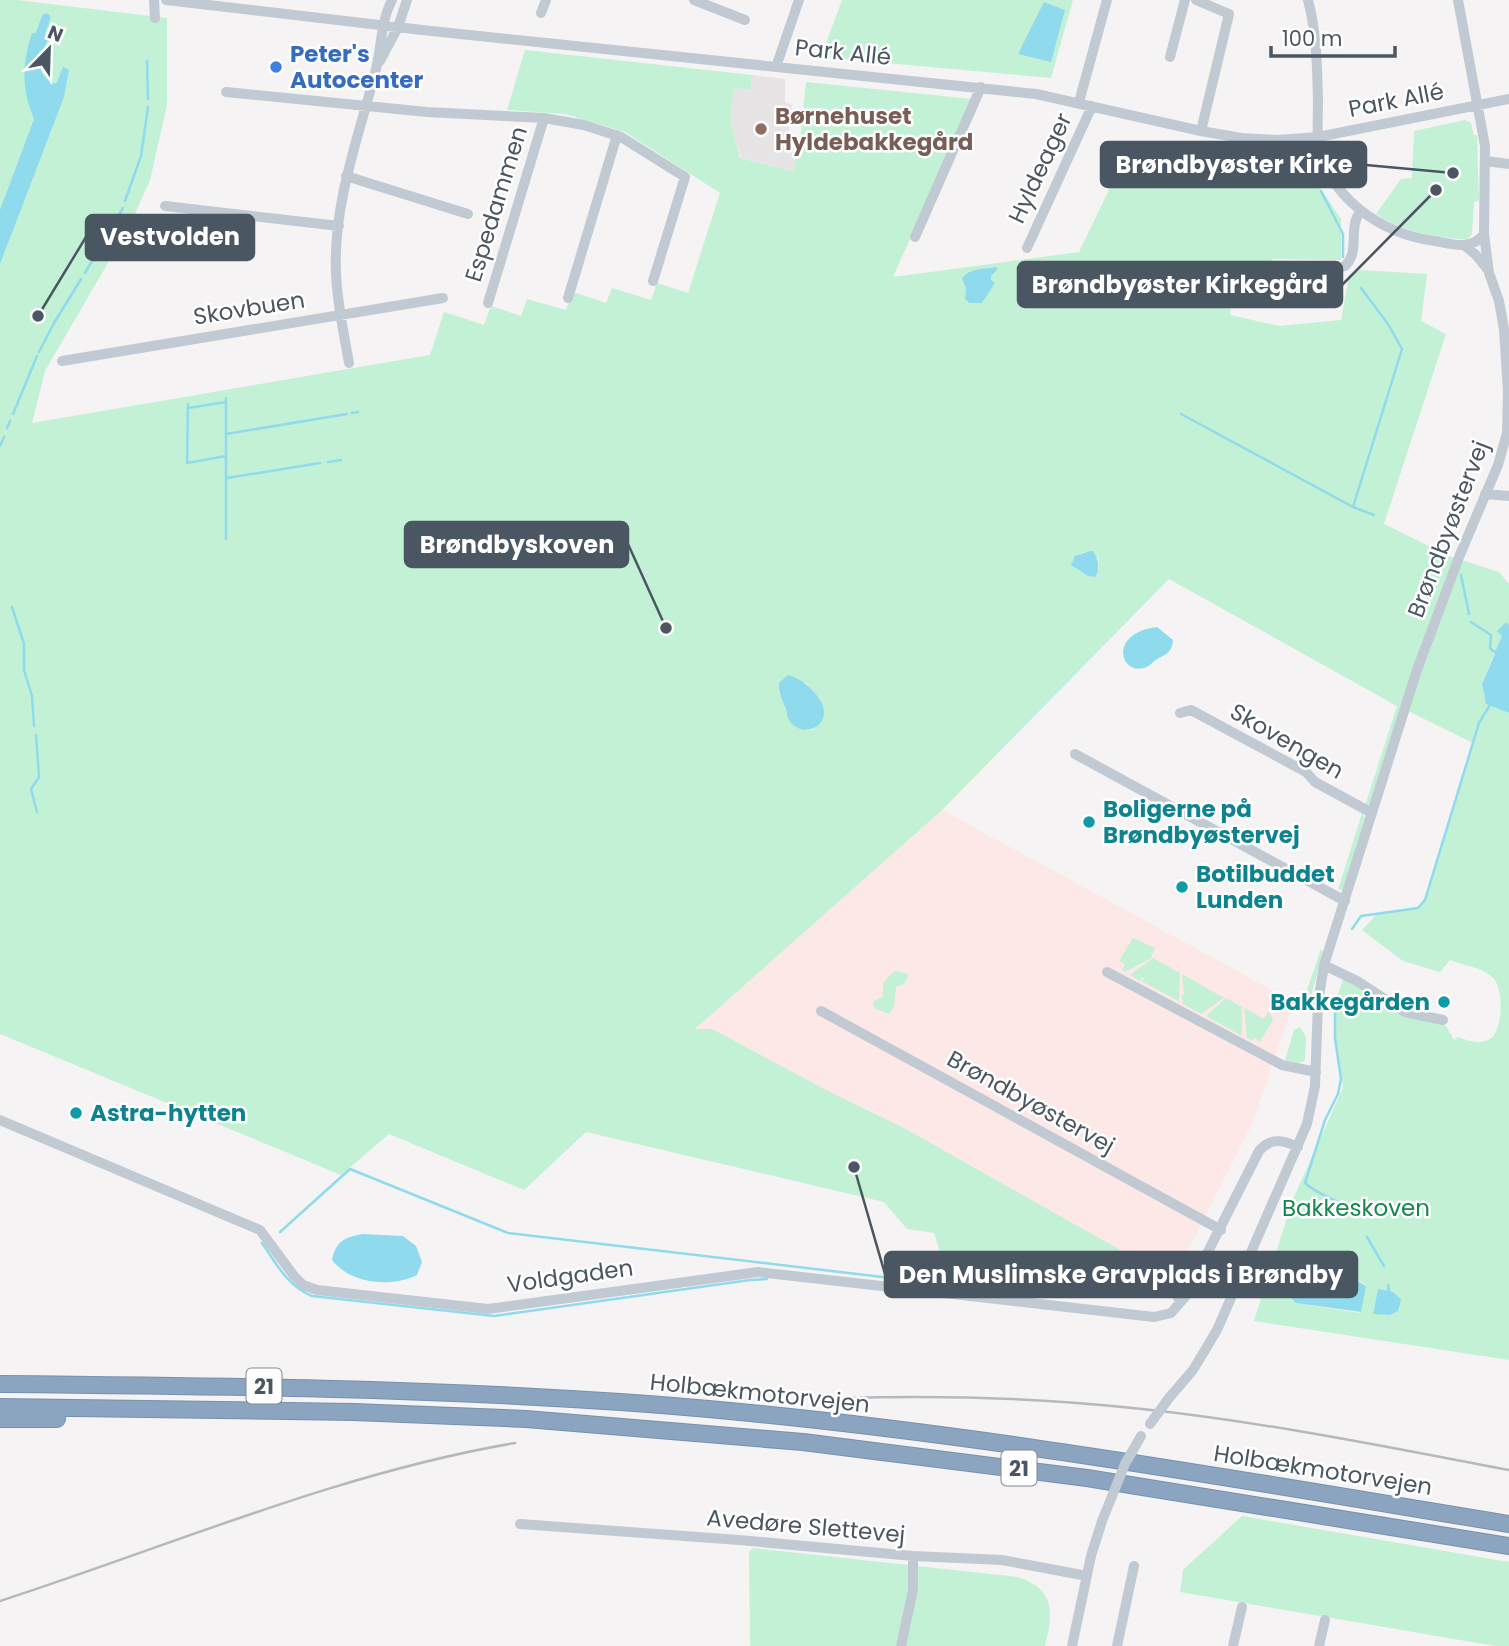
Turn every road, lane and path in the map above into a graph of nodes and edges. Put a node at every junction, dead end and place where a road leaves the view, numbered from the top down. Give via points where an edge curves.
1 (155, 0) edge
2 (166, 0) edge
3 (392, 0) edge
4 (407, 0) edge
5 (546, 0) edge
6 (694, 0) edge
7 (799, 0) edge
8 (1107, 0) edge
9 (1185, 0) edge
10 (1196, 0) edge
11 (1308, 0) edge
12 (1458, 0) edge
13 (541, 13) dead end
14 (155, 18) dead end
15 (745, 20) dead end
16 (383, 25) junction
17 (398, 27) junction
18 (1170, 57) dead end
19 (776, 66) junction
20 (376, 69) junction
21 (981, 87) junction
22 (226, 92) dead end
23 (1509, 99) edge
24 (1079, 102) junction
25 (366, 105) junction
26 (1478, 105) junction
27 (1092, 106) junction
28 (544, 118) junction
29 (1200, 131) junction
30 (617, 135) junction
31 (1318, 137) junction
32 (1486, 161) junction
33 (1509, 164) edge
34 (346, 176) junction
35 (165, 206) dead end
36 (1361, 211) junction
37 (468, 214) dead end
38 (339, 226) junction
39 (1484, 234) junction
40 (915, 237) dead end
41 (1464, 245) junction
42 (1027, 248) dead end
43 (1293, 266) dead end
44 (1489, 273) junction
45 (653, 281) dead end
46 (443, 298) dead end
47 (568, 298) dead end
48 (488, 303) dead end
49 (341, 315) junction
50 (62, 360) dead end
51 (349, 363) dead end
52 (1485, 494) junction
53 (1509, 496) edge
54 (1180, 713) dead end
55 (1075, 754) dead end
56 (1372, 813) junction
57 (1345, 901) junction
58 (1324, 965) junction
59 (1107, 972) dead end
60 (821, 1011) dead end
61 (1443, 1020) dead end
62 (1316, 1072) junction
63 (0, 1120) edge
64 (1298, 1147) junction
65 (1221, 1230) junction
66 (0, 1374) edge
67 (0, 1384) edge
68 (132, 1385) junction
69 (0, 1407) edge
70 (196, 1410) junction
71 (0, 1419) edge
72 (520, 1524) dead end
73 (1509, 1524) edge
74 (1509, 1546) edge
75 (913, 1556) junction
76 (1134, 1566) dead end
77 (1087, 1576) junction
78 (1242, 1607) dead end
79 (1325, 1620) dead end
80 (901, 1646) edge
81 (1072, 1646) edge
82 (1116, 1646) edge
83 (1233, 1646) edge
84 (1319, 1646) edge

1 - 14 street
2 - 16 street, Park Allé
3 - 16 street
4 - 17 street
5 - 13 street
6 - 15 street
7 - 19 street
8 - 24 street
9 - 18 street
10 - 29 street via 1229,14
11 - 31 street via 1317,52
12 - 26 street, Brøndbyøstervej
16 - 17 street, Park Allé
16 - 20 street
17 - 19 street, Park Allé
17 - 20 street
19 - 21 street, Park Allé
20 - 25 street
21 - 24 street, Park Allé
21 - 40 street
22 - 25 street, Espedammen
23 - 26 street, Park Allé
24 - 27 street, Park Allé
25 - 28 street, Espedammen
25 - 34 street
26 - 31 street, Park Allé
26 - 32 street, Brøndbyøstervej
27 - 29 street, Park Allé
27 - 42 street, Hyldeager
28 - 30 street, Espedammen
28 - 48 street, Espedammen
29 - 31 street, Park Allé via 1278,140
30 - 45 street, Espedammen via 685,177
30 - 47 street
31 - 36 street via 1329,170
32 - 33 street
32 - 39 street, Brøndbyøstervej
34 - 37 street
34 - 38 street
35 - 38 street
36 - 41 street via 1399,233
36 - 43 street via 1354,224 1354,253 1345,266
38 - 49 street via 336,272
39 - 41 street
39 - 44 street, Brøndbyøstervej
41 - 44 street
44 - 52 street, Brøndbyøstervej via 1504,329 1508,419 1504,448
46 - 49 street, Skovbuen
49 - 50 street, Skovbuen
49 - 51 street
52 - 53 street
52 - 56 street, Brøndbyøstervej via 1437,612
54 - 56 street, Skovengen via 1191,710
55 - 57 street
56 - 57 street, Brøndbyøstervej
57 - 58 street, Brøndbyøstervej
58 - 61 street via 1405,1012
58 - 62 street, Brøndbyøstervej
59 - 62 street via 1282,1065
60 - 65 street, Brøndbyøstervej
62 - 64 street, Brøndbyøstervej
63 - 65 street, Voldgaden via 260,1230 303,1285 488,1308 758,1272 1154,1317 1171,1313
64 - 65 street via 1278,1140 1264,1146
64 - 77 street, Brøndbyøstervej, bridge via 1217,1330 1193,1370 1141,1436 1116,1482
66 - 68 highway
67 - 68 highway, Holbækmotorvejen / 21
68 - 73 highway, Holbækmotorvejen / 21 via 356,1388 649,1404 805,1419 1104,1458
69 - 70 highway, Holbækmotorvejen / 21
70 - 71 highway via 130,1418
70 - 74 highway, Holbækmotorvejen / 21 via 513,1419 803,1442 1087,1478
72 - 75 street, Avedøre Slettevej
75 - 77 street, Avedøre Slettevej via 1002,1560
75 - 80 street via 913,1590
76 - 82 street
77 - 81 street, Brøndbyøstervej
78 - 83 street
79 - 84 street

